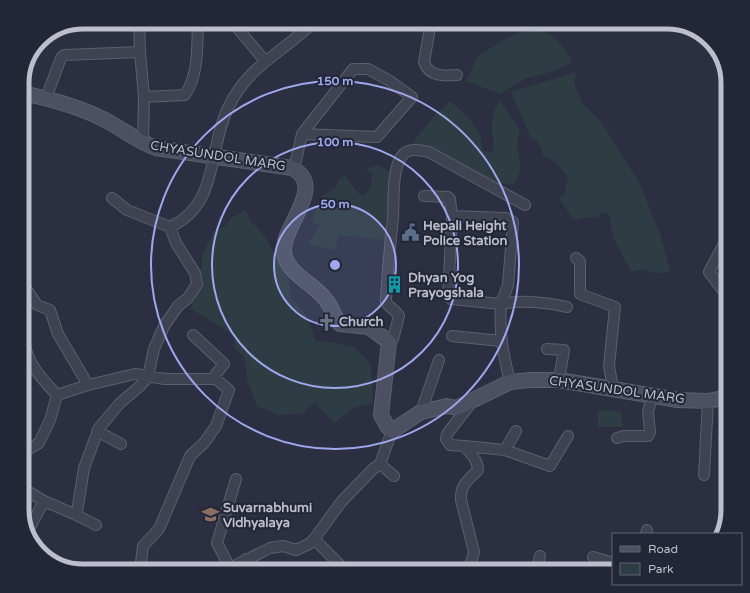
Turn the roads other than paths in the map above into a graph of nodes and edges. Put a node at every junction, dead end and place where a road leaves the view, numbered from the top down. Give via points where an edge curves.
1 (139, 29) edge
2 (198, 29) edge
3 (238, 29) edge
4 (307, 29) edge
5 (430, 29) edge
6 (140, 52) junction
7 (265, 61) junction
8 (457, 75) dead end
9 (29, 94) edge
10 (144, 97) junction
11 (46, 98) junction
12 (302, 134) junction
13 (143, 144) junction
14 (213, 157) junction
15 (294, 169) junction
16 (424, 196) dead end
17 (112, 198) dead end
18 (525, 205) dead end
19 (452, 216) junction
20 (170, 227) junction
21 (721, 249) edge
22 (576, 258) dead end
23 (721, 288) edge
24 (29, 293) edge
25 (501, 304) junction
26 (566, 307) dead end
27 (193, 335) dead end
28 (452, 336) dead end
29 (500, 341) junction
30 (389, 342) junction
31 (547, 349) dead end
32 (29, 356) edge
33 (439, 360) dead end
34 (148, 377) junction
35 (216, 378) junction
36 (559, 380) junction
37 (510, 382) junction
38 (88, 385) junction
39 (613, 388) junction
40 (57, 395) junction
41 (652, 396) junction
42 (721, 400) edge
43 (473, 401) junction
44 (708, 401) junction
45 (422, 412) junction
46 (97, 431) junction
47 (392, 431) junction
48 (516, 431) dead end
49 (568, 436) dead end
50 (617, 438) dead end
51 (121, 444) dead end
52 (464, 446) junction
53 (29, 448) edge
54 (505, 450) junction
55 (380, 464) junction
56 (704, 475) dead end
57 (394, 476) dead end
58 (236, 479) dead end
59 (29, 492) edge
60 (44, 501) junction
61 (74, 514) junction
62 (31, 525) edge
63 (96, 525) dead end
64 (314, 539) junction
65 (540, 556) dead end
66 (594, 557) dead end
67 (246, 559) junction
68 (612, 563) edge
69 (141, 564) edge
70 (225, 564) edge
71 (236, 564) edge
72 (251, 564) edge
73 (339, 564) edge
74 (470, 564) edge
75 (538, 564) edge

1 - 6 street
2 - 10 street via 196,65 186,95
3 - 7 street
4 - 7 street
5 - 8 street via 424,62 426,69 442,76
6 - 10 street
6 - 11 street via 64,55
7 - 14 street via 248,76 229,106 219,131
9 - 11 street, CHYASUNDOL MARG
10 - 13 street
11 - 13 street, CHYASUNDOL MARG via 107,121
12 - 12 street via 353,69 368,69 412,97 377,136
12 - 15 street
13 - 14 street, CHYASUNDOL MARG
14 - 15 street, CHYASUNDOL MARG
14 - 20 street via 208,182 196,209
15 - 30 street, CHYASUNDOL MARG via 304,178 306,190 287,234 284,258 291,268 325,298 340,324 370,327
16 - 19 street via 448,197
17 - 20 street via 127,210
18 - 30 street via 429,152 412,150 401,157 395,183 386,295 389,307 399,316 393,339
19 - 25 street via 448,297
19 - 25 street via 506,218 513,222 508,285
20 - 34 street via 176,243 195,273 197,284 164,326 154,349
21 - 23 street via 709,272
22 - 39 street via 580,261 580,294 614,307 609,366
24 - 38 street via 37,305 50,310 58,334
25 - 26 street via 557,304
25 - 29 street
27 - 35 street via 224,364
28 - 29 street
29 - 37 street
30 - 47 street via 381,415 386,426
31 - 36 street via 564,350
32 - 40 street via 39,376
33 - 45 street
34 - 35 street
34 - 38 street via 135,374
34 - 46 street via 120,403
35 - 69 street via 229,390 229,396 216,426 204,443 190,456 159,529 143,546
36 - 37 street, CHYASUNDOL MARG
36 - 39 street, CHYASUNDOL MARG
37 - 43 street, CHYASUNDOL MARG
38 - 40 street
39 - 41 street, CHYASUNDOL MARG
40 - 53 street via 50,420 39,443
41 - 44 street, CHYASUNDOL MARG
41 - 50 street via 648,412 648,436
42 - 44 street, CHYASUNDOL MARG
43 - 45 street, CHYASUNDOL MARG via 457,408 447,406
43 - 52 street via 446,437 446,442 450,445
44 - 56 street
45 - 47 street, CHYASUNDOL MARG
46 - 51 street
46 - 61 street via 84,468 79,509
47 - 55 street
48 - 54 street
49 - 54 street via 550,466
52 - 54 street
52 - 74 street via 474,457 478,467 461,492 474,552
55 - 57 street
55 - 64 street via 342,501
58 - 70 street via 217,543
59 - 60 street
60 - 61 street
60 - 62 street
61 - 63 street
64 - 67 street via 296,550 283,546 270,548
64 - 73 street
65 - 75 street
66 - 68 street
67 - 71 street
67 - 72 street

